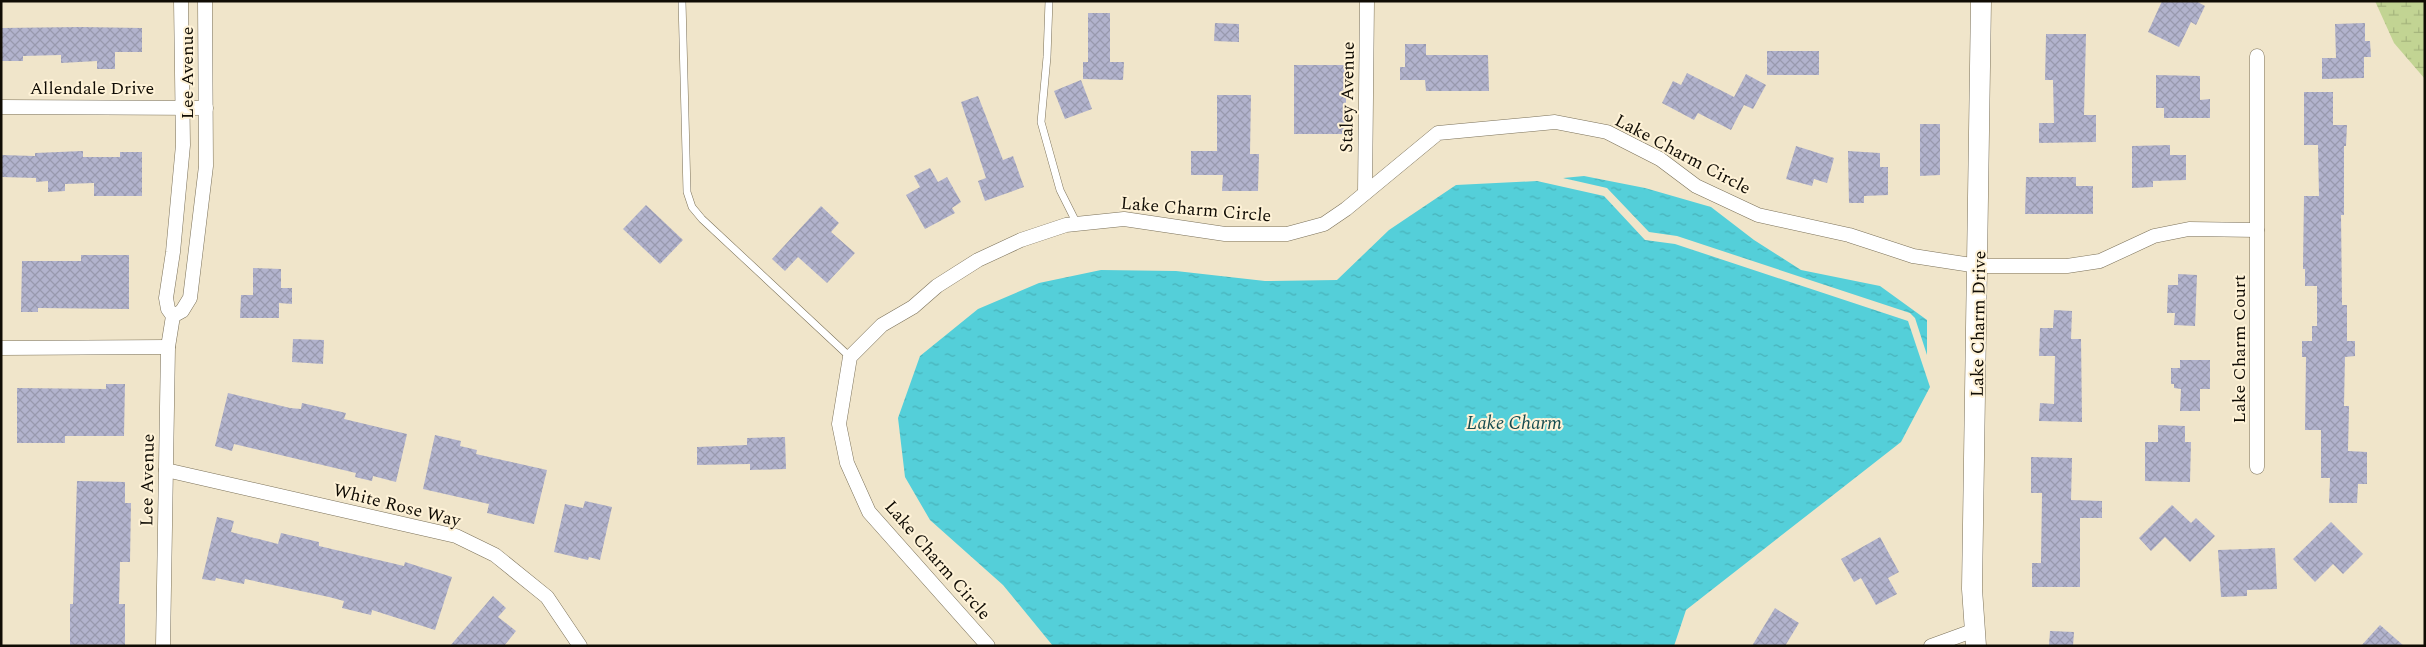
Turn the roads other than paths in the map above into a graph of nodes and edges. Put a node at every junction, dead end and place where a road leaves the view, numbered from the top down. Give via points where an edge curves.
1 (181, 1) edge
2 (205, 1) edge
3 (682, 1) edge
4 (1049, 1) edge
5 (1367, 1) edge
6 (1981, 1) edge
7 (2257, 56) dead end
8 (1, 107) edge
9 (182, 108) junction
10 (206, 108) junction
11 (1365, 193) junction
12 (1077, 224) junction
13 (2257, 230) junction
14 (1978, 266) junction
15 (173, 316) junction
16 (168, 347) junction
17 (1, 348) edge
18 (850, 357) junction
19 (2258, 467) dead end
20 (166, 470) junction
21 (1975, 638) edge
22 (163, 646) edge
23 (580, 646) edge
24 (988, 646) edge
25 (1932, 646) edge

1 - 9 street, Lee Avenue
2 - 10 street, Lee Avenue
3 - 18 lane via 688,192 692,207
4 - 12 lane via 1048,57 1041,122 1060,190
5 - 11 street, Staley Avenue
6 - 14 street, Lake Charm Drive
7 - 13 street, Lake Charm Court
8 - 9 street, Allendale Drive
9 - 10 street, Allendale Drive
9 - 15 street, Lee Avenue via 183,145 166,298
10 - 15 street, Lee Avenue via 206,166 190,298 182,311
11 - 12 street, Lake Charm Circle via 1324,224 1287,234 1225,234 1124,219
11 - 14 street, Lake Charm Circle via 1438,133 1555,122 1607,132 1660,159 1696,186 1758,215 1849,235 1913,256
12 - 18 street, Lake Charm Circle via 1021,240 978,260 882,325
13 - 14 street via 2189,229 2154,236 2100,260 2067,266
13 - 19 street, Lake Charm Court
14 - 21 street, Lake Charm Drive via 1972,589
15 - 16 street, Lee Avenue
16 - 17 street
16 - 20 street, Lee Avenue
18 - 24 street, Lake Charm Circle via 839,424 846,463 869,512
20 - 22 street, Lee Avenue
20 - 23 street, White Rose Way via 456,536 495,555 547,597
21 - 25 street

